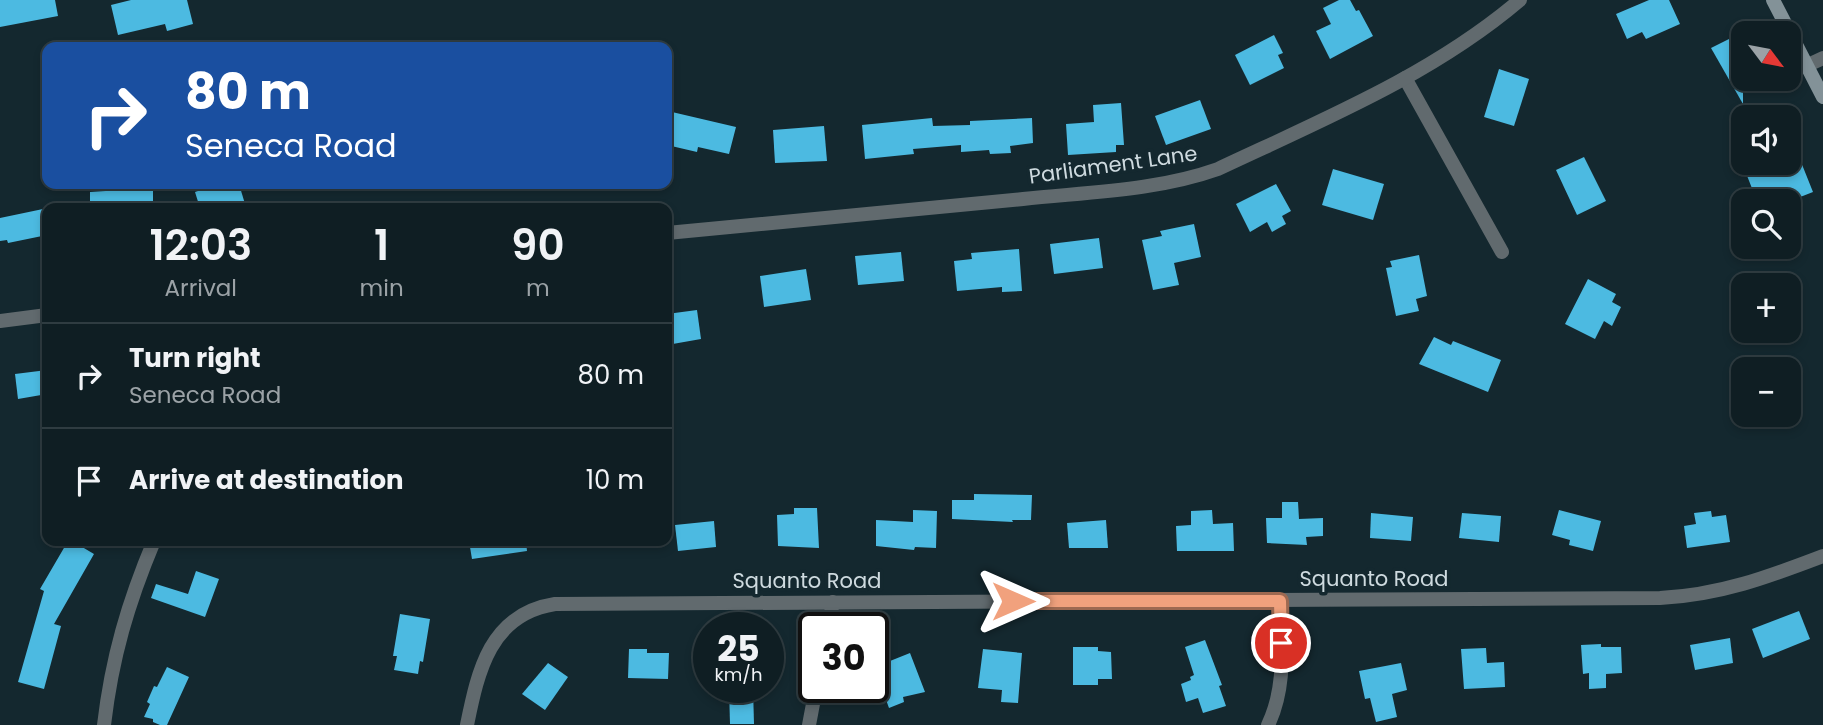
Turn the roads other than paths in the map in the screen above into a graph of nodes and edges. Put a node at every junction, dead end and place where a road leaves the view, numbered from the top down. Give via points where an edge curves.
1 (1520, 0) edge
2 (1773, 0) edge
3 (1823, 58) edge
4 (1808, 65) junction
5 (1405, 78) junction
6 (1823, 97) edge
7 (672, 233) edge
8 (1502, 252) dead end
9 (42, 316) edge
10 (0, 321) edge
11 (152, 546) edge
12 (1823, 556) edge
13 (1280, 601) junction
14 (833, 602) junction
15 (831, 612) edge
16 (813, 703) edge
17 (104, 725) edge
18 (467, 725) edge
19 (808, 725) edge
20 (1268, 725) edge

1 - 5 street, Parliament Lane
2 - 4 street
3 - 4 street
4 - 6 street
5 - 7 street, Parliament Lane via 1195,178
5 - 8 street
9 - 10 street
11 - 17 street via 125,616
12 - 13 street, Squanto Road via 1737,587 1680,597
13 - 14 street, Squanto Road
13 - 20 street via 1281,680
14 - 15 street
14 - 18 street, Squanto Road via 568,603 531,610 505,629 483,660
16 - 19 street

